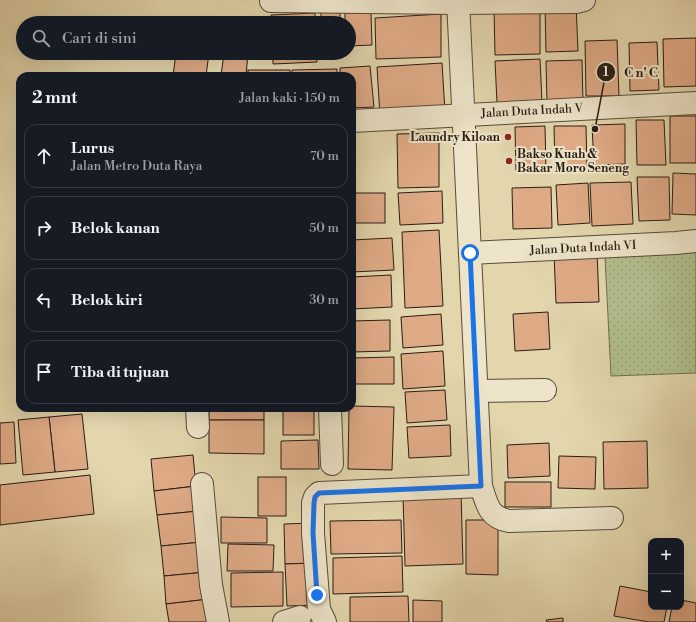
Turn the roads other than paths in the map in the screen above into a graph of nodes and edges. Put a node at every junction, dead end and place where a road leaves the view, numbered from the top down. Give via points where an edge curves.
1 (584, 0) edge
2 (271, 1) edge
3 (458, 2) edge
4 (696, 103) edge
5 (464, 114) junction
6 (356, 121) edge
7 (696, 241) edge
8 (470, 253) junction
9 (545, 390) dead end
10 (477, 391) junction
11 (330, 412) edge
12 (332, 464) dead end
13 (202, 484) dead end
14 (481, 486) junction
15 (612, 518) dead end
16 (218, 622) edge
17 (325, 622) edge

1 - 3 street
2 - 3 street
3 - 5 street
4 - 5 street, Jalan Duta Indah V
5 - 6 street, Jalan Duta Indah V
5 - 8 street
7 - 8 street, Jalan Duta Indah VI
8 - 10 street
9 - 10 street
10 - 14 street
11 - 12 street
13 - 16 street via 211,585
14 - 15 street via 489,509 501,519 509,521
14 - 17 street via 319,493 314,503 313,533 319,609

